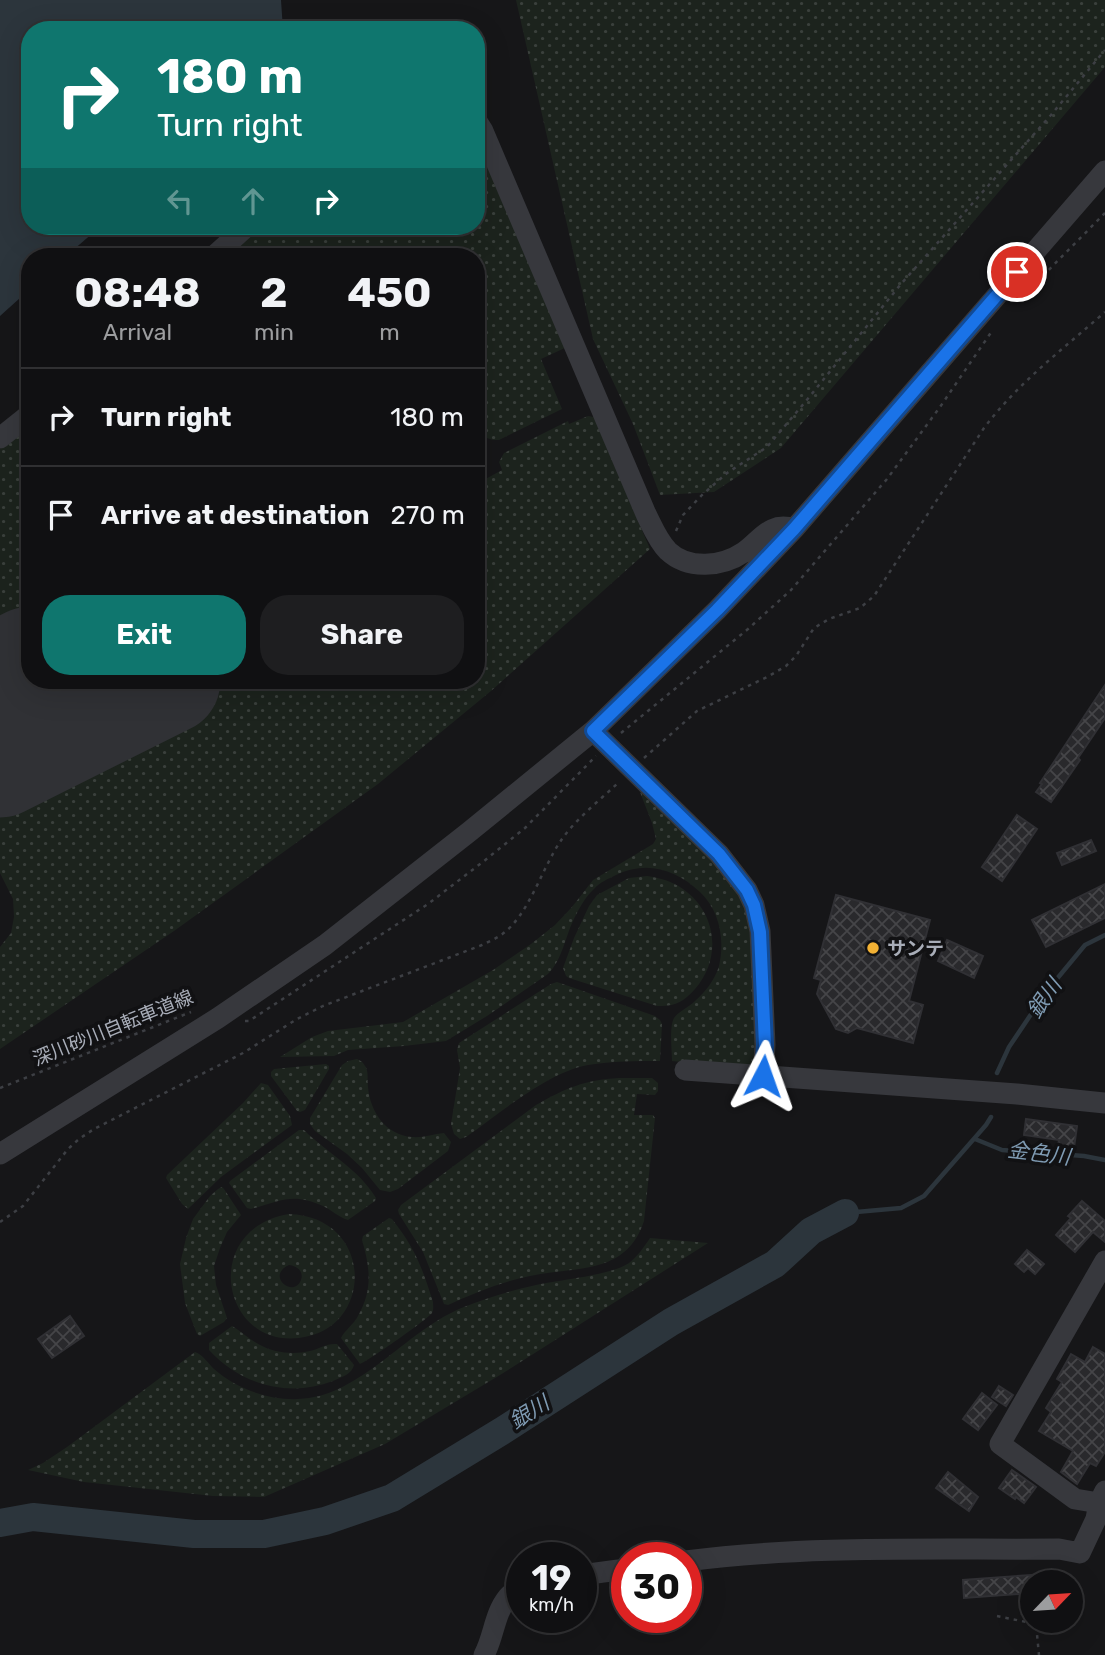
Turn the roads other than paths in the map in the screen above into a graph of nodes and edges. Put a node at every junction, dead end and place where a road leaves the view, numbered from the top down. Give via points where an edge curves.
1 (485, 133) edge
2 (1105, 171) edge
3 (237, 235) edge
4 (223, 248) edge
5 (21, 421) edge
6 (0, 438) edge
7 (794, 529) junction
8 (593, 731) junction
9 (685, 1070) dead end
10 (763, 1076) junction
11 (1105, 1103) edge
12 (0, 1154) edge
13 (1105, 1261) edge
14 (1102, 1497) edge
15 (702, 1559) edge
16 (506, 1600) edge
17 (484, 1655) edge

1 - 7 street via 659,540 688,562 711,564 730,560 778,527
2 - 7 street
3 - 4 street
5 - 6 street
7 - 8 street
8 - 10 street via 719,854 754,905 760,932
8 - 12 street via 325,945 218,1018
9 - 10 street
10 - 11 street
13 - 14 street via 1000,1444 1075,1499
14 - 15 street via 1080,1553 1059,1549 859,1550
16 - 17 street

